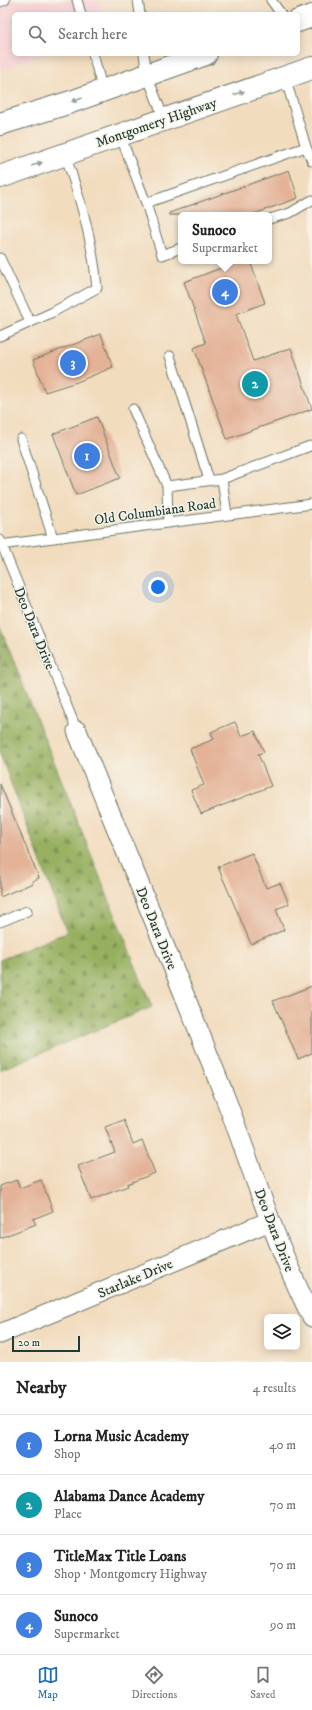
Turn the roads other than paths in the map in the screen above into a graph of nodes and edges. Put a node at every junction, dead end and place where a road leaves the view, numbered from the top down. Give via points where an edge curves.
1 (5, 0) edge
2 (77, 0) edge
3 (138, 0) edge
4 (271, 0) edge
5 (0, 2) edge
6 (80, 12) edge
7 (140, 12) edge
8 (280, 12) edge
9 (312, 16) edge
10 (300, 20) edge
11 (94, 56) edge
12 (144, 56) edge
13 (200, 56) edge
14 (312, 68) edge
15 (146, 75) junction
16 (285, 77) junction
17 (103, 91) junction
18 (164, 119) junction
19 (0, 124) edge
20 (120, 135) junction
21 (306, 147) junction
22 (65, 154) junction
23 (312, 161) edge
24 (0, 176) edge
25 (312, 200) edge
26 (146, 203) junction
27 (272, 219) edge
28 (178, 249) edge
29 (0, 258) edge
30 (30, 322) junction
31 (0, 336) edge
32 (170, 356) dead end
33 (134, 408) dead end
34 (21, 439) dead end
35 (310, 446) dead end
36 (222, 478) junction
37 (209, 480) junction
38 (167, 486) junction
39 (312, 504) edge
40 (227, 515) junction
41 (168, 523) junction
42 (53, 538) junction
43 (1, 543) edge
44 (77, 731) joint
45 (27, 911) dead end
46 (0, 922) edge
47 (270, 1221) junction
48 (312, 1317) edge
49 (0, 1334) edge

1 - 5 lane
2 - 6 lane
3 - 7 lane
4 - 8 lane
9 - 10 main road
11 - 17 lane
12 - 15 lane
13 - 15 main road
14 - 16 main road, Montgomery Highway
15 - 17 main road
15 - 18 lane
18 -> 16 main road, Montgomery Highway
16 - 21 lane
17 -> 19 main road
18 - 20 main road, Montgomery Highway
20 - 22 main road, Montgomery Highway
20 - 26 lane
21 - 23 lane
21 - 26 lane
24 -> 22 main road, Montgomery Highway
22 - 30 lane via 81,201 95,261 97,288
25 - 27 lane via 290,213
26 - 28 lane via 162,255
29 - 30 lane
30 - 31 lane
32 - 37 lane
33 - 38 lane
34 - 42 lane
35 - 36 lane
36 - 37 lane
36 - 40 lane
37 - 38 lane
38 - 41 lane
39 - 40 lane, Old Columbiana Road
40 - 41 lane, Old Columbiana Road
41 - 42 lane, Old Columbiana Road
42 - 43 lane, Old Columbiana Road
43 - 44 lane, Deo Dara Drive
44 - 47 street, Deo Dara Drive via 228,1105
45 - 46 lane
47 - 48 street, Deo Dara Drive
47 - 49 street, Starlake Drive

